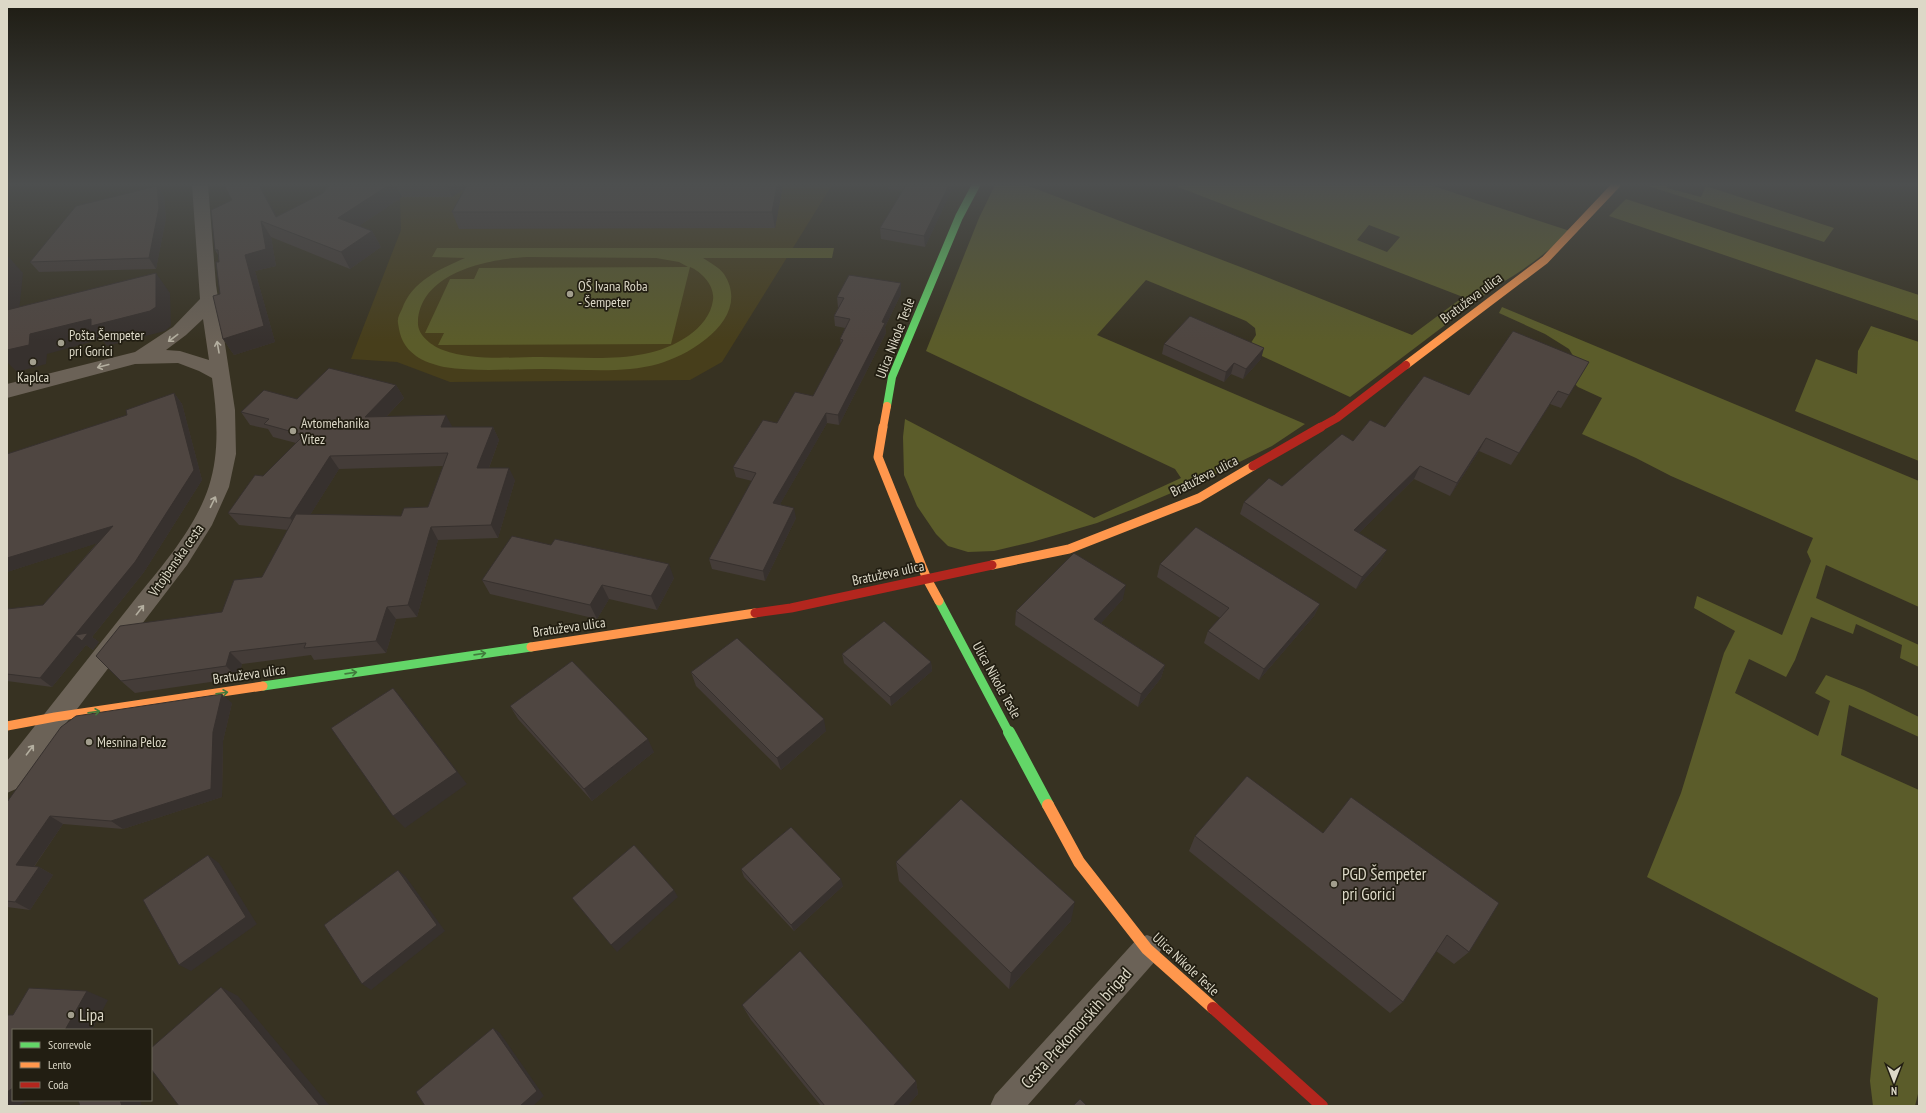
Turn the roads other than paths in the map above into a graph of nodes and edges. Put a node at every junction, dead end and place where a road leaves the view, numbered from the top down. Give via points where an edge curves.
1 (204, 237) edge
2 (951, 237) edge
3 (1567, 237) edge
4 (209, 300) junction
5 (135, 358) junction
6 (221, 375) junction
7 (7, 391) edge
8 (927, 579) junction
9 (55, 718) junction
10 (7, 726) edge
11 (7, 782) edge
12 (1147, 949) junction
13 (1006, 1106) edge
14 (1322, 1106) edge

1 - 4 street, Vrtojbenska cesta
2 - 8 street, Ulica Nikole Tesle via 892,377 878,456
3 - 8 street, Bratuževa ulica via 1545,260 1336,418 1199,498 1070,548
4 -> 5 street via 176,336
6 -> 4 street, Vrtojbenska cesta
5 - 6 street via 180,357 206,366
5 -> 7 street
9 -> 6 street, Vrtojbenska cesta via 179,559 215,498 222,477 226,450
9 -> 8 street, Bratuževa ulica via 791,608
8 - 12 street, Ulica Nikole Tesle via 1079,862
9 - 10 street
11 -> 9 street, Vrtojbenska cesta
12 - 13 street, Cesta Prekomorskih brigad
12 - 14 street, Ulica Nikole Tesle

